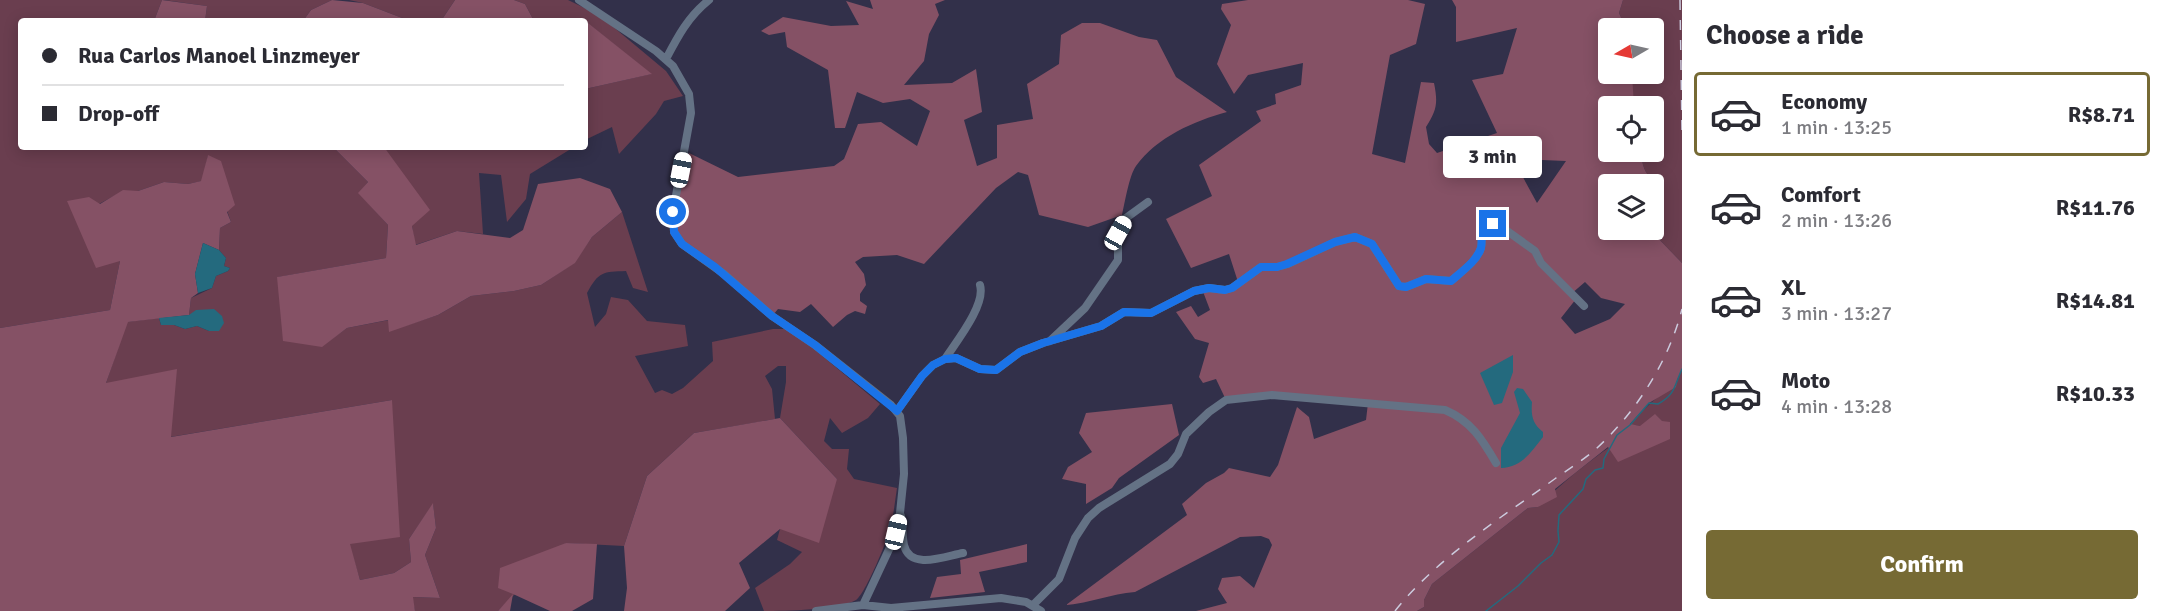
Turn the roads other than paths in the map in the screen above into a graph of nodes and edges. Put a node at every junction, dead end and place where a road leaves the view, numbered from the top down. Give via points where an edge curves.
1 (579, 0) edge
2 (709, 0) edge
3 (666, 59) junction
4 (1148, 202) dead end
5 (980, 285) dead end
6 (1584, 306) dead end
7 (1050, 341) junction
8 (945, 359) junction
9 (897, 411) junction
10 (1496, 463) dead end
11 (900, 513) junction
12 (963, 553) dead end
13 (863, 605) junction
14 (1033, 605) junction
15 (816, 611) edge
16 (1041, 611) edge

1 - 3 street
2 - 3 street via 684,25
3 - 9 street via 686,88 692,107 673,212 677,239
4 - 7 street via 1126,218 1118,233 1118,260 1085,308
5 - 8 street via 974,314
6 - 7 street via 1541,263 1535,251 1493,224 1481,231 1481,247 1476,257 1451,281 1426,279 1399,286 1372,244 1355,237 1287,264 1261,267 1232,288 1194,291 1151,313 1124,312 1101,326
7 - 8 street via 1015,355 996,370 980,369 956,358
8 - 9 street via 922,376
9 - 11 street via 902,423 904,458
10 - 14 street via 1480,436 1445,410 1272,395 1226,400 1186,434 1170,464 1083,523 1059,579
11 - 12 street via 905,548 915,559
11 - 13 street via 892,543
13 - 14 street via 891,608 1001,598
13 - 15 street
14 - 16 street

